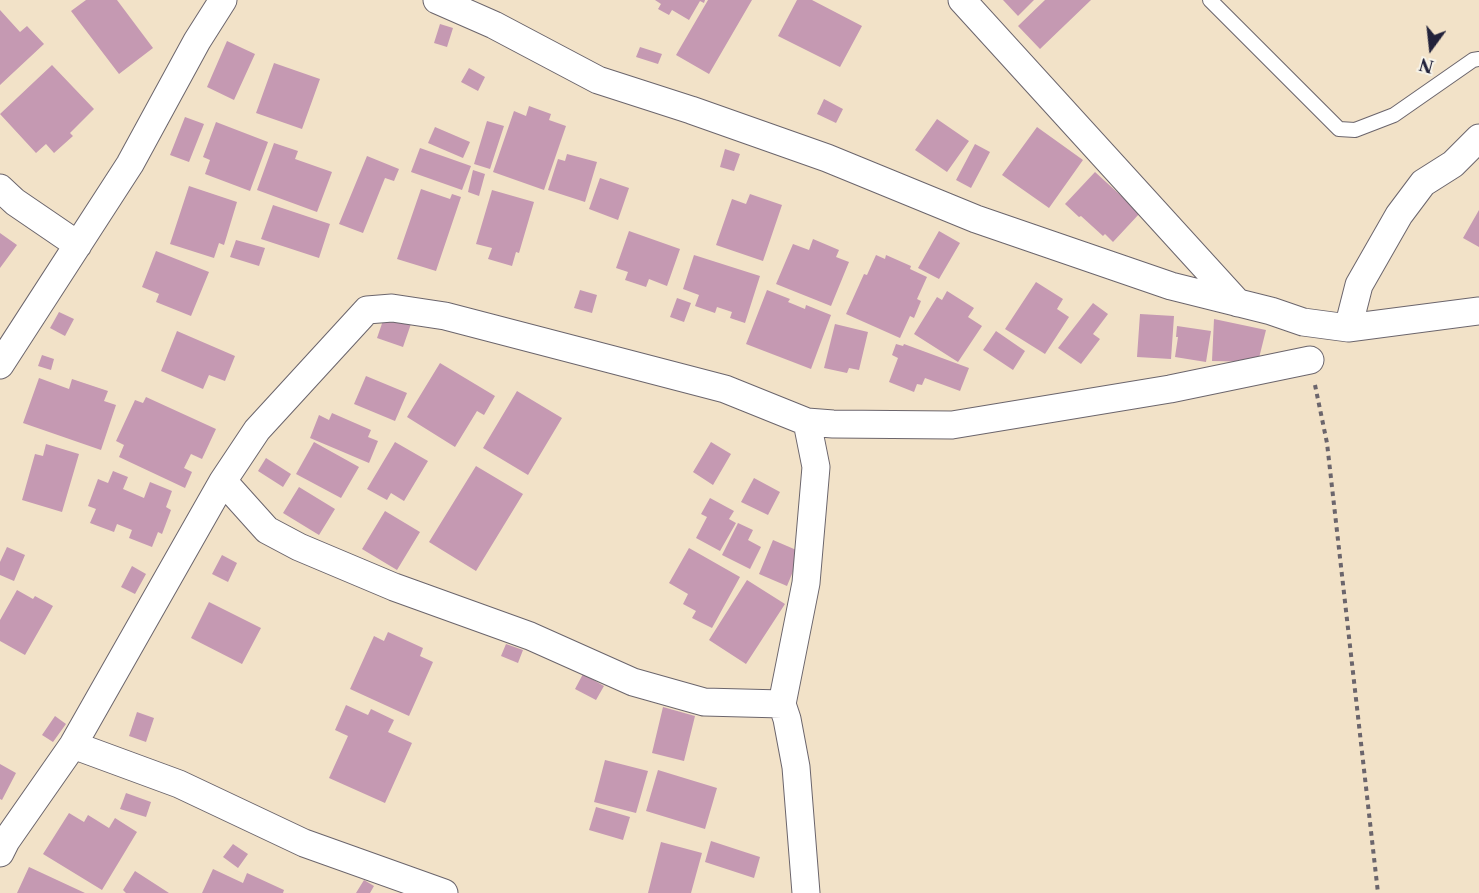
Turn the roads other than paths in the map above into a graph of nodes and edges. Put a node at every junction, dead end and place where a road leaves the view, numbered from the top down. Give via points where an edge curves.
1 (223, 0) edge
2 (437, 0) edge
3 (962, 0) edge
4 (1210, 0) edge
5 (1479, 58) edge
6 (1479, 138) edge
7 (0, 188) edge
8 (78, 245) junction
9 (1238, 303) junction
10 (1479, 311) edge
11 (1348, 328) junction
12 (1310, 360) road end
13 (0, 365) edge
14 (807, 422) junction
15 (223, 481) junction
16 (782, 704) junction
17 (73, 745) junction
18 (0, 853) edge
19 (444, 893) edge
20 (806, 893) edge

1 - 8 street via 130,164
2 - 9 street via 598,80 827,158 1050,246 1171,286
3 - 9 street
4 - 5 lane via 1339,129 1355,130 1394,115
6 - 11 street via 1453,164 1423,183 1400,215 1359,285
7 - 8 street
8 - 13 street
9 - 11 street via 1302,322
10 - 11 street
12 - 14 street via 1170,389 952,425
14 - 15 street via 726,389 445,316 392,308 367,310 257,430
14 - 16 street via 816,467 806,583
15 - 16 street via 267,530 394,587 530,636 633,682 704,702
15 - 17 street
16 - 20 street via 796,768
17 - 18 street
17 - 19 street via 179,784 304,843

